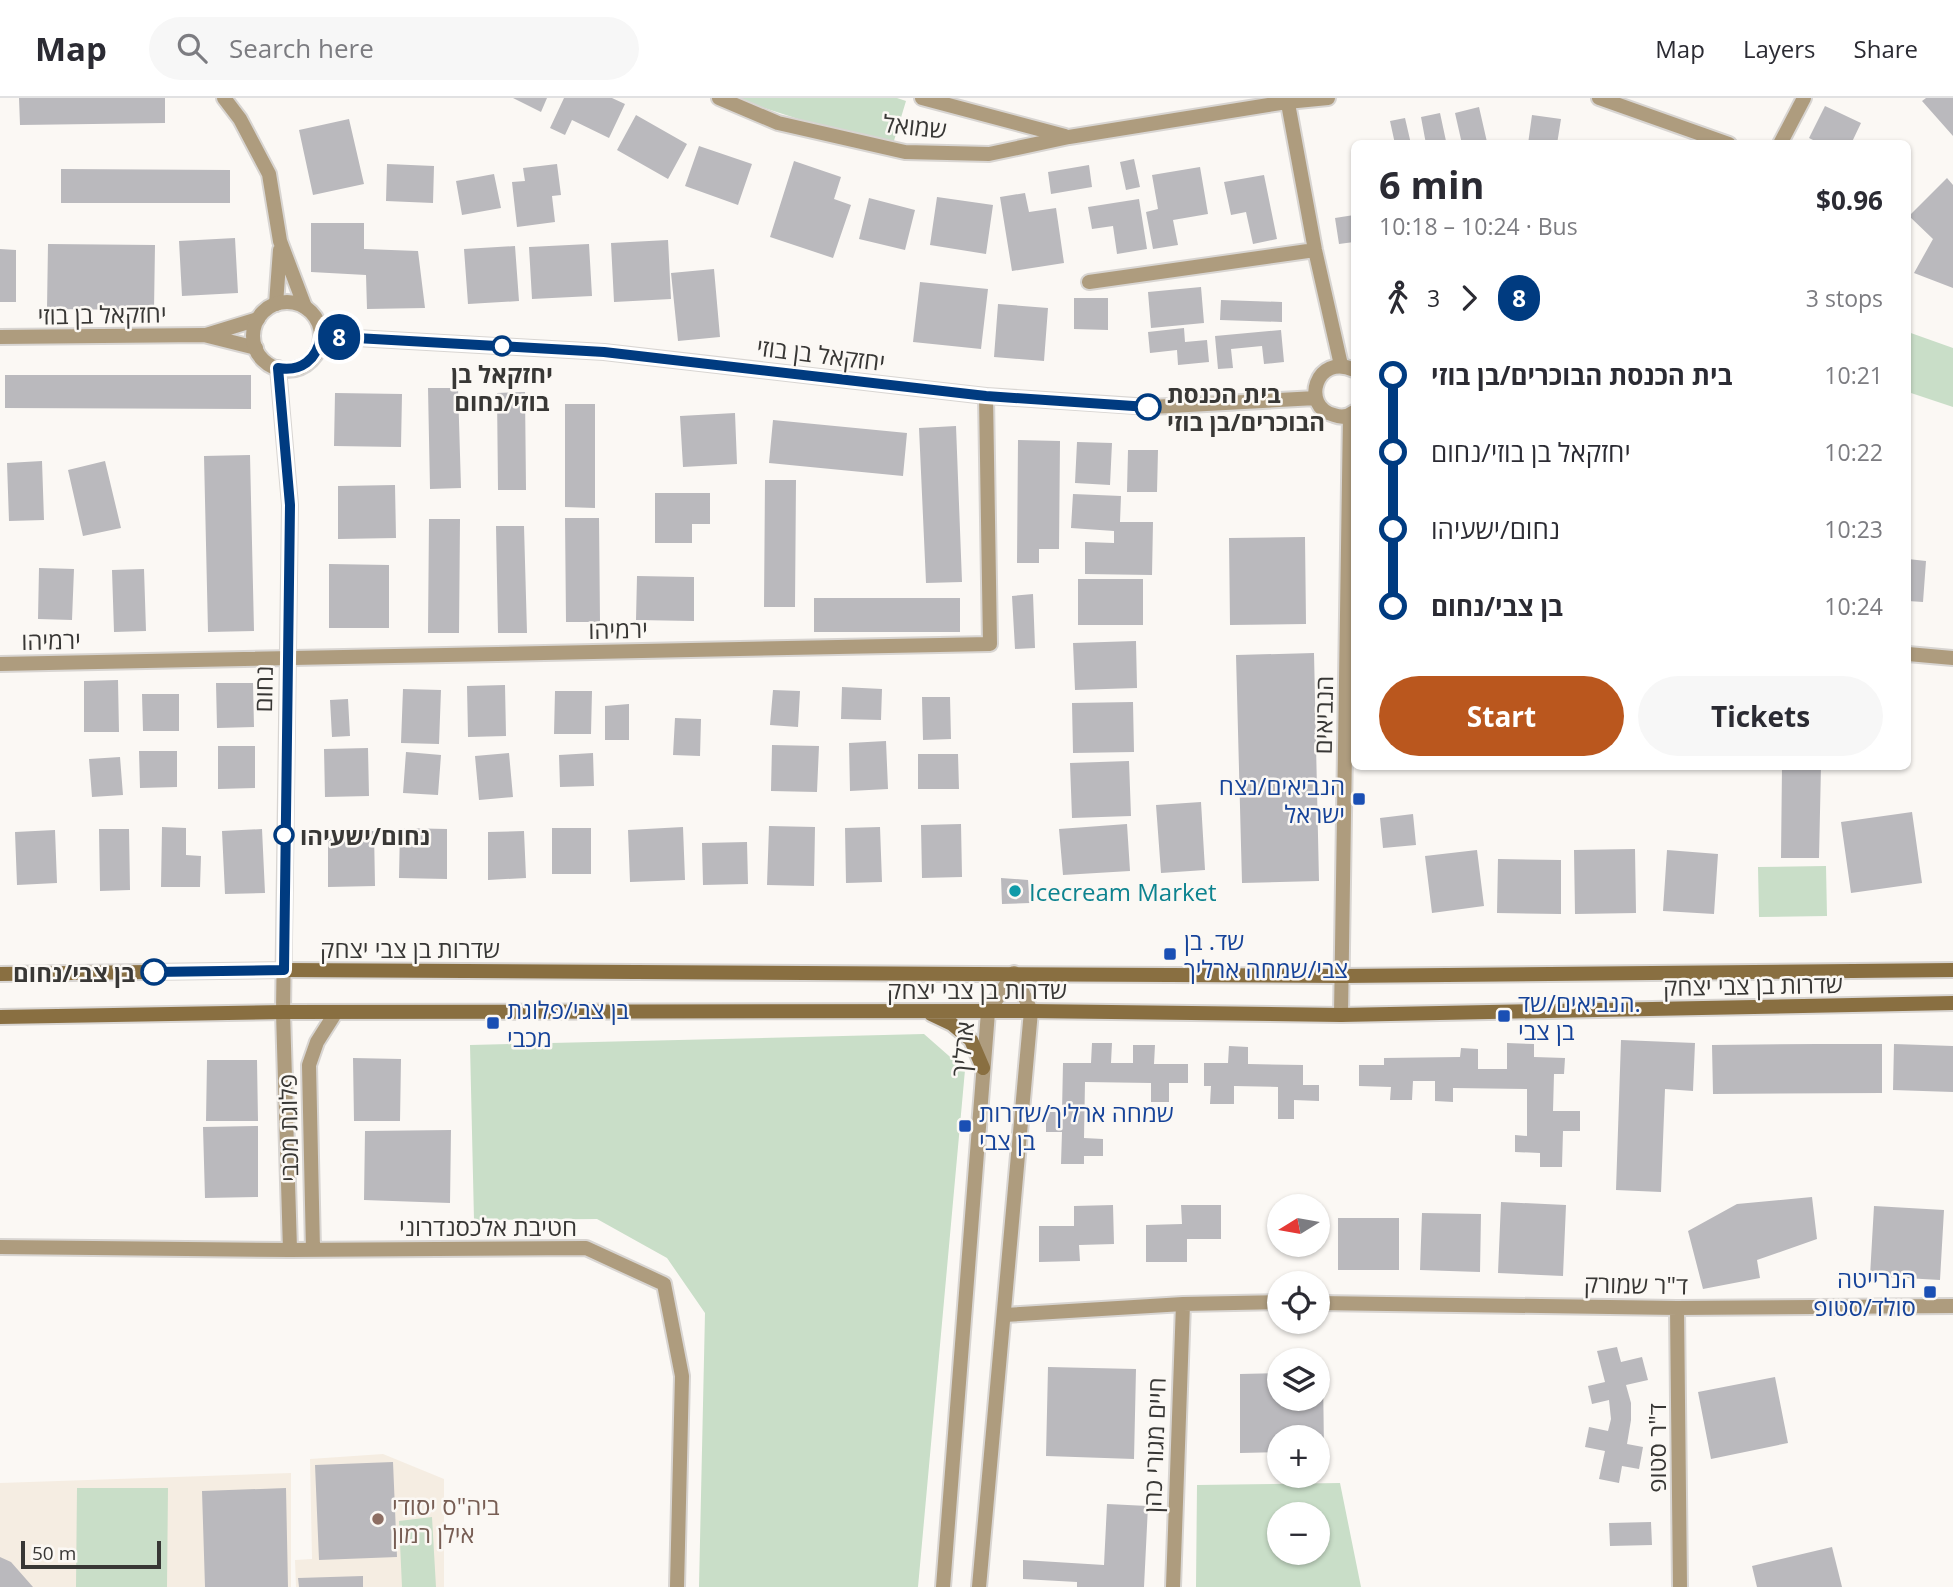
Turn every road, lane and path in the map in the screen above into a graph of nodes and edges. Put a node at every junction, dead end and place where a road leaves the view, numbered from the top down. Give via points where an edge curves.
1 (224, 98) edge
2 (719, 98) edge
3 (922, 98) edge
4 (1328, 98) edge
5 (1599, 98) edge
6 (1804, 98) edge
7 (1287, 100) edge
8 (1069, 137) junction
9 (1718, 140) edge
10 (1782, 140) edge
11 (280, 241) junction
12 (1315, 250) junction
13 (1089, 282) dead end
14 (276, 304) junction
15 (305, 307) junction
16 (258, 319) junction
17 (204, 335) junction
18 (321, 336) junction
19 (0, 337) edge
20 (256, 348) junction
21 (278, 368) junction
22 (1348, 368) edge
23 (986, 396) junction
24 (1316, 398) junction
25 (1351, 414) edge
26 (1351, 530) edge
27 (1350, 645) edge
28 (1911, 654) edge
29 (286, 658) junction
30 (1953, 658) edge
31 (0, 664) edge
32 (284, 970) junction
33 (1953, 970) edge
34 (1014, 973) junction
35 (0, 974) edge
36 (1342, 976) junction
37 (1953, 1003) edge
38 (283, 1012) junction
39 (336, 1012) junction
40 (926, 1012) junction
41 (988, 1012) junction
42 (1031, 1012) junction
43 (1341, 1015) junction
44 (0, 1017) edge
45 (983, 1068) junction
46 (0, 1247) edge
47 (290, 1250) junction
48 (313, 1250) junction
49 (1267, 1302) edge
50 (1330, 1303) edge
51 (1183, 1304) junction
52 (1953, 1306) edge
53 (1677, 1308) junction
54 (1004, 1314) junction
55 (677, 1587) edge
56 (943, 1587) edge
57 (979, 1587) edge
58 (1173, 1587) edge
59 (1680, 1587) edge

1 - 11 street via 269,174
2 - 8 street, שמואל via 778,123 905,152 989,154
3 - 8 street, שמואל
4 - 7 street, שמואל
5 - 9 street
6 - 10 street
7 - 8 street, שמואל
7 - 12 street
11 - 14 street
11 - 15 street
12 - 13 street
12 - 22 street
14 - 15 street
14 - 16 street
15 - 18 street via 317,319
16 - 17 street, יחזקאל בן בוזי
16 - 20 street
17 - 19 street, יחזקאל בן בוזי
17 - 20 street, יחזקאל בן בוזי
18 - 21 street via 315,356 307,363
18 - 23 street, יחזקאל בן בוזי via 604,352
20 - 21 street via 264,361
21 - 29 street, נחום via 290,505
22 - 24 street via 1332,367 1320,375
23 - 24 street, יחזקאל בן בוזי via 1151,407
23 - 29 street, ירמיהו via 990,644
24 - 25 street via 1329,415
26 - 27 street, הנביאים
27 - 36 street, הנביאים
28 - 30 street
29 - 31 street, ירמיהו
29 - 32 street, נחום
32 - 34 main road, שדרות בן צבי יצחק
32 - 35 main road, שדרות בן צבי יצחק
32 - 38 street, נחום
33 - 36 main road, שדרות בן צבי יצחק
34 - 36 main road, שדרות בן צבי יצחק
34 - 41 street, ארליך
34 - 42 street
36 - 43 street, הנביאים
37 - 43 main road, שדרות בן צבי יצחק
38 - 39 main road, שדרות בן צבי יצחק
38 - 44 main road, שדרות בן צבי יצחק
38 - 47 street, פלוגת מכבי
39 - 40 main road, שדרות בן צבי יצחק
39 - 48 street, פלוגת מכבי via 309,1065
40 - 41 main road, שדרות בן צבי יצחק
40 - 45 main road via 952,1024 971,1040
41 - 42 main road, שדרות בן צבי יצחק
41 - 45 street, ארליך
42 - 43 main road, שדרות בן צבי יצחק
42 - 54 street
45 - 56 street, ארליך
46 - 47 street, חטיבת אלכסנדרוני
47 - 48 street, חטיבת אלכסנדרוני
48 - 55 street, חטיבת אלכסנדרוני via 586,1248 664,1284 682,1376
49 - 51 street
50 - 53 street, ד"ר שמורק
51 - 54 street
51 - 58 street, חיים מגורי כהן
52 - 53 street, ד"ר שמורק
53 - 59 street, ד"ר סטופ
54 - 57 street

